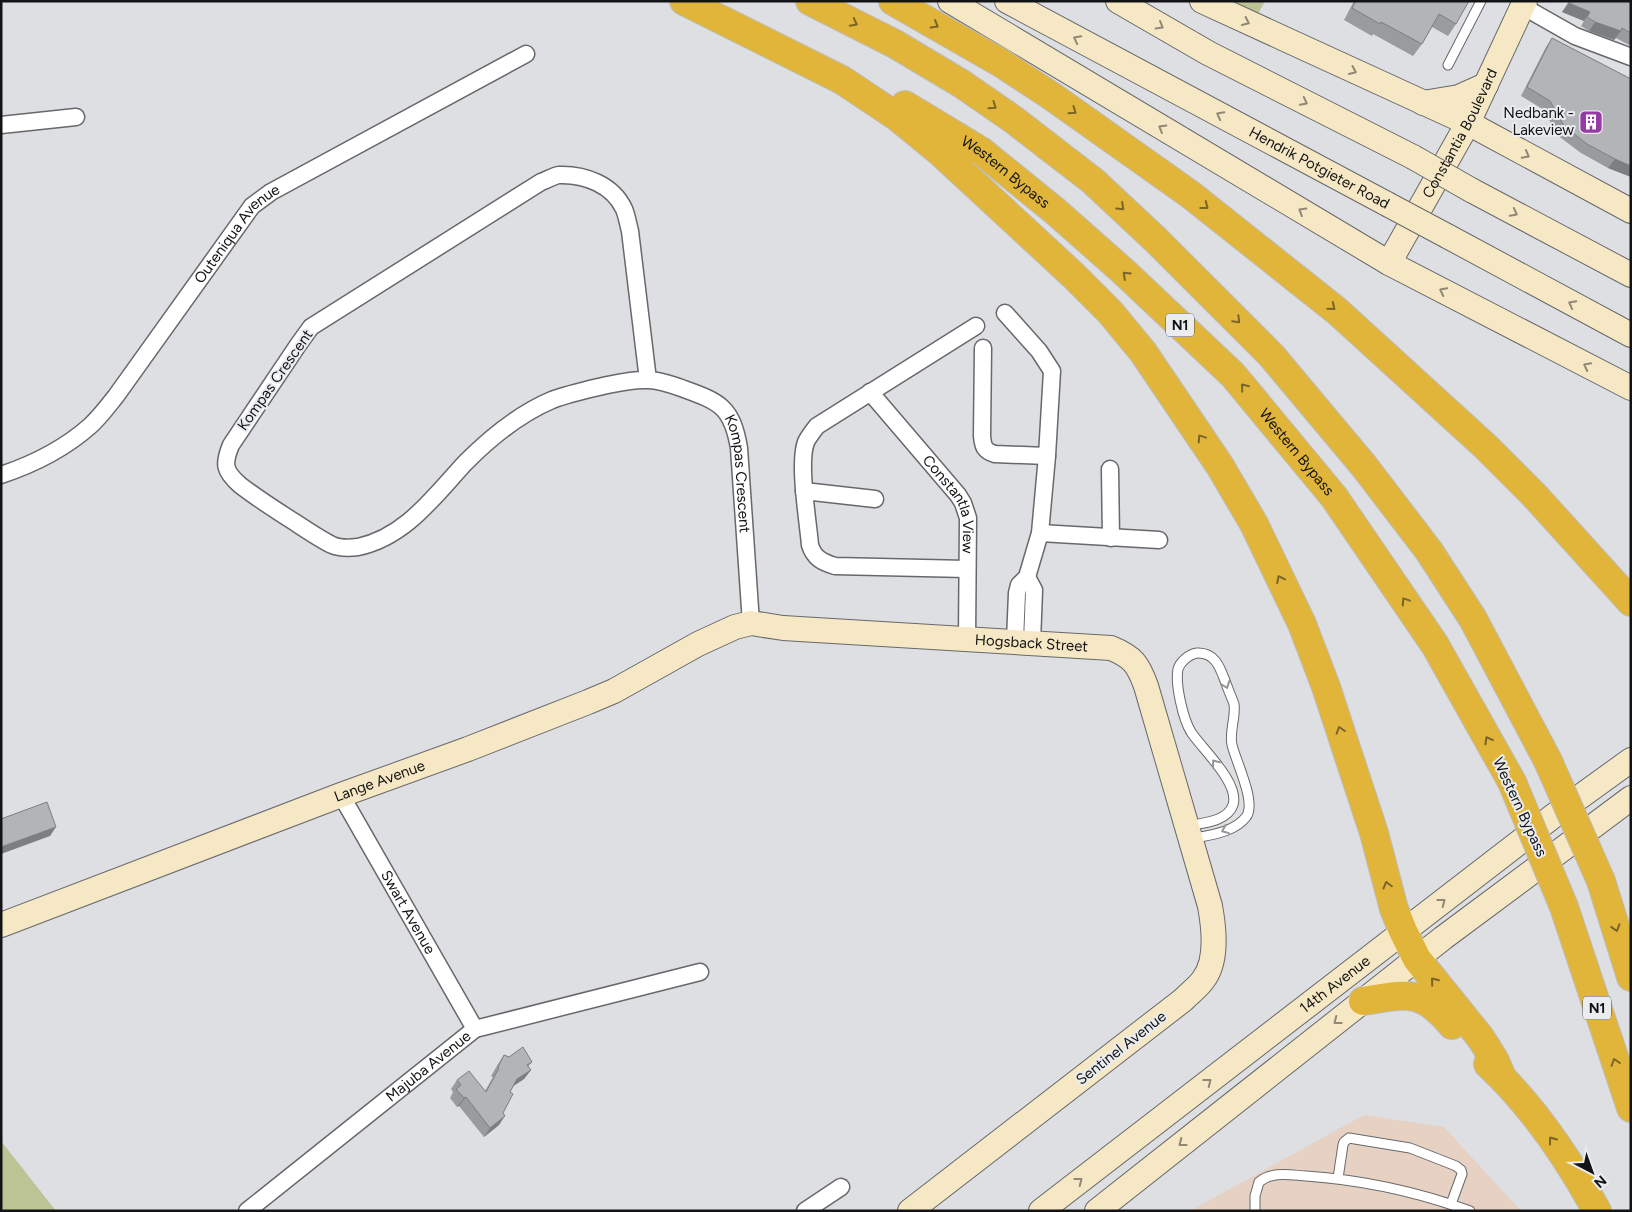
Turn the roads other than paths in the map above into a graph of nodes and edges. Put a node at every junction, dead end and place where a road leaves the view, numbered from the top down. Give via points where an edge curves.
1 (684, 1) edge
2 (716, 1) edge
3 (810, 1) edge
4 (892, 1) edge
5 (950, 1) edge
6 (1007, 1) edge
7 (1118, 1) edge
8 (1202, 1) edge
9 (1481, 1) edge
10 (1524, 4) edge
11 (526, 54) dead end
12 (1631, 57) edge
13 (1448, 65) dead end
14 (1486, 85) junction
15 (1423, 103) junction
16 (76, 117) dead end
17 (1468, 123) junction
18 (1, 124) edge
19 (1631, 211) edge
20 (1389, 263) junction
21 (1631, 275) edge
22 (1005, 313) dead end
23 (976, 326) dead end
24 (1631, 335) edge
25 (983, 348) dead end
26 (648, 380) junction
27 (1631, 388) edge
28 (870, 392) junction
29 (1047, 456) junction
30 (1110, 469) dead end
31 (1, 475) edge
32 (804, 491) junction
33 (875, 499) dead end
34 (1040, 533) junction
35 (1111, 538) junction
36 (1158, 540) dead end
37 (967, 569) junction
38 (1631, 602) edge
39 (751, 623) junction
40 (967, 639) junction
41 (1024, 642) junction
42 (1631, 760) edge
43 (341, 795) junction
44 (1631, 798) edge
45 (1189, 833) junction
46 (1, 925) edge
47 (1403, 931) junction
48 (1417, 959) junction
49 (700, 972) dead end
50 (1631, 977) edge
51 (1363, 1000) junction
52 (475, 1029) junction
53 (1502, 1077) junction
54 (1631, 1108) edge
55 (1338, 1178) junction
56 (841, 1187) dead end
57 (1451, 1204) junction
58 (247, 1211) edge
59 (805, 1211) edge
60 (910, 1211) edge
61 (1041, 1211) edge
62 (1097, 1211) edge
63 (1255, 1211) edge
64 (1470, 1211) edge
65 (1597, 1211) edge

47 -> 1 highway via 1326,687 1302,624 1254,524 1220,466 1143,352 1074,276 940,152 896,116 842,80
54 -> 2 highway, Western Bypass / N1, bridge via 1564,907 1512,782 1435,645 1334,497 1233,374 1062,217 981,151 868,82
3 -> 50 highway, bridge via 895,44 1014,120 1093,181 1271,355 1429,550 1473,619 1548,761 1602,881
4 -> 38 highway via 1050,95 1191,195 1337,311 1486,446
20 -> 5 main road
24 -> 6 main road, Hendrik Potgieter Road, bridge
7 -> 21 main road, bridge via 1208,53
8 -> 15 main road
9 - 13 lane
10 - 12 street via 1575,36
10 - 14 main road, Constantia Boulevard
11 - 31 street, Outeniqua Avenue via 271,192 252,206 224,239 116,396 92,424 47,456
14 - 15 main road via 1459,97
14 - 17 main road, Constantia Boulevard
15 - 17 main road
16 - 18 street
17 -> 19 main road
17 - 20 main road, Constantia Boulevard
27 -> 20 main road
22 - 29 street via 1052,371
23 - 28 street
25 - 29 street via 984,448 995,454
26 - 26 street, Kompas Crescent via 592,389 552,400 535,409 494,437 467,461 411,520 385,537 357,547 334,546 312,534 240,486 226,466 231,445 311,327 541,182 558,175 586,178 600,184 614,193 624,209 630,231
26 - 39 street, Kompas Crescent via 670,384 711,399 720,404 732,421 738,448
28 - 32 street via 817,426 806,441
28 - 37 street, Constantla View via 964,503 968,518
29 - 34 street
30 - 35 street
32 - 33 street
32 - 37 street via 812,553 826,563 835,566
34 - 35 street
34 - 41 street via 1027,577 1034,590
35 - 36 street
37 - 40 street, Constantla View
39 - 40 main road, Hogsback Street via 783,628
39 - 43 main road, Lange Avenue via 715,635 588,702
40 - 41 main road, Hogsback Street
41 - 45 main road, Hogsback Street via 1111,648 1135,662 1146,686
47 -> 42 main road, 14th Avenue
43 - 46 main road, Lange Avenue
43 - 52 street, Swart Avenue
44 - 48 main road, 14th Avenue
45 -> 45 lane via 1229,813 1234,795 1185,720 1178,669 1184,659 1196,653 1210,655 1219,664 1234,704 1231,742 1250,809 1238,824 1222,832
45 - 60 main road, Sentinel Avenue via 1215,933 1211,965 1204,979 1183,1000
47 - 48 highway
61 -> 47 main road, 14th Avenue
48 - 51 main road, 14th Avenue
53 -> 48 highway via 1480,1037
49 - 52 street, Majuba Avenue
51 - 53 highway via 1403,995 1423,999 1434,1006 1465,1042
51 -> 62 main road, 14th Avenue
52 - 58 street, Majuba Avenue
65 -> 53 highway via 1540,1122
55 - 57 lane via 1405,1190
55 - 57 lane via 1343,1145 1349,1138 1410,1148 1461,1170
55 - 63 lane via 1279,1175 1264,1178 1258,1182
56 - 59 street
57 - 64 lane

